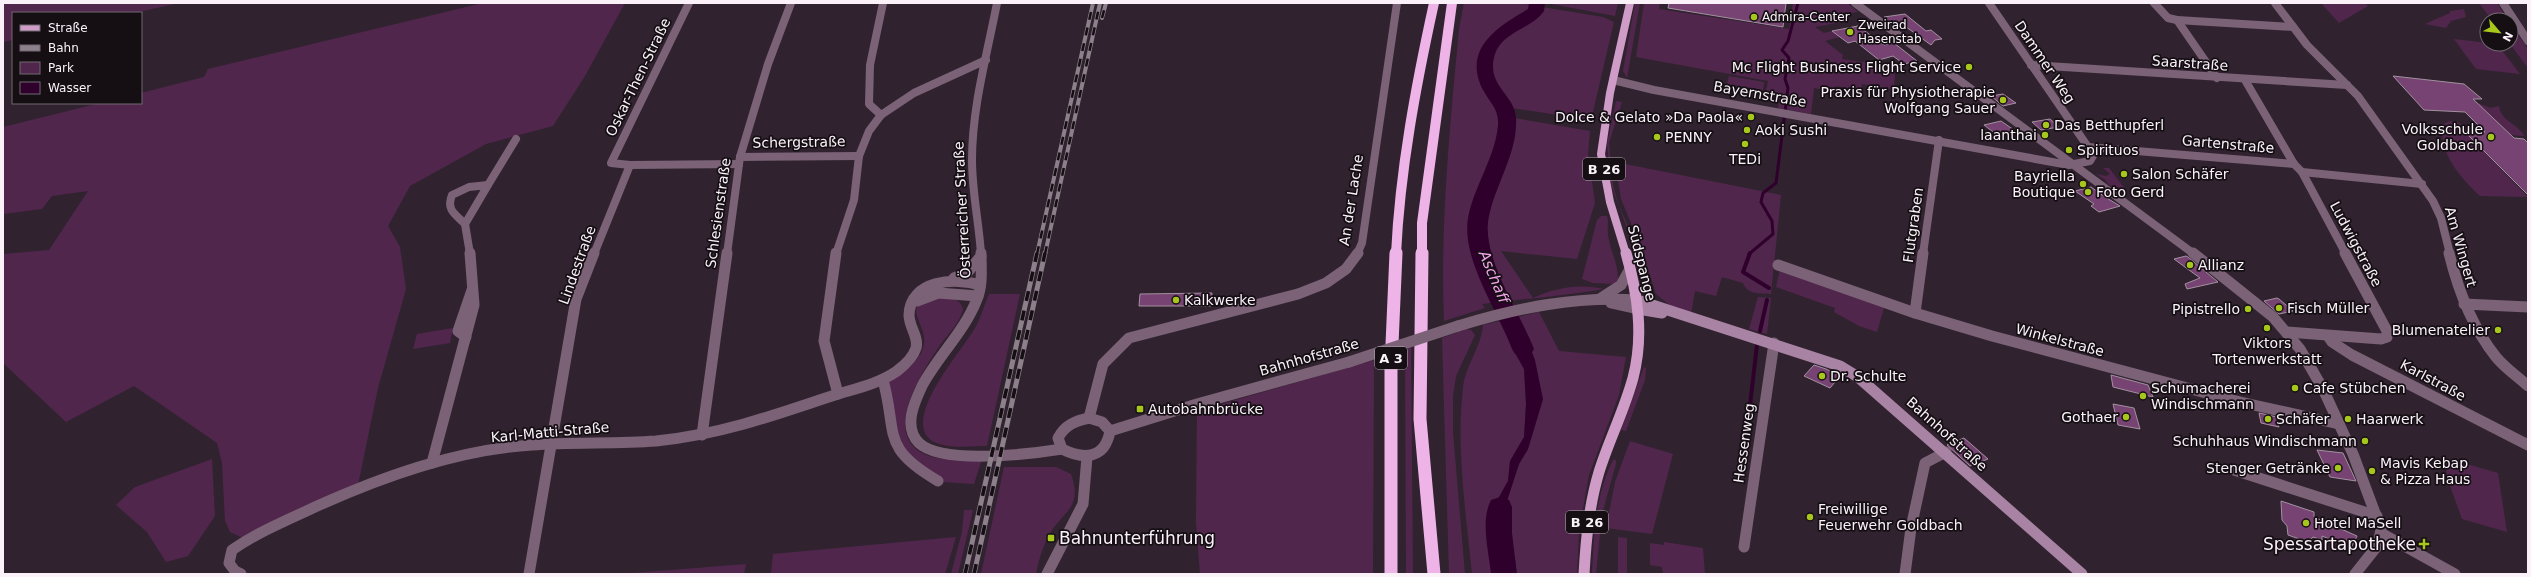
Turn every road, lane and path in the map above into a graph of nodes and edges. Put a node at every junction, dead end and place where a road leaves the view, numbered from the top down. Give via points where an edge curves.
1 (689, 3) edge
2 (791, 3) edge
3 (883, 3) edge
4 (996, 3) edge
5 (1397, 3) edge
6 (1434, 3) edge
7 (1452, 3) edge
8 (1630, 3) edge
9 (1855, 3) edge
10 (1989, 3) edge
11 (2154, 3) edge
12 (2275, 3) edge
13 (2503, 3) edge
14 (2177, 20) junction
15 (2293, 26) junction
16 (2528, 41) edge
17 (986, 60) junction
18 (2031, 65) junction
19 (2217, 78) junction
20 (2244, 80) junction
21 (1613, 82) junction
22 (2347, 85) junction
23 (881, 115) junction
24 (516, 138) dead end
25 (1939, 140) junction
26 (2088, 147) junction
27 (859, 156) junction
28 (739, 161) junction
29 (2294, 164) junction
30 (630, 165) junction
31 (2072, 165) junction
32 (2302, 172) junction
33 (2422, 184) junction
34 (488, 185) junction
35 (465, 224) junction
36 (981, 256) junction
37 (1778, 265) dead end
38 (1630, 269) junction
39 (946, 282) junction
40 (979, 290) junction
41 (1601, 298) junction
42 (1587, 301) junction
43 (911, 304) junction
44 (1638, 304) junction
45 (2464, 304) junction
46 (2528, 307) edge
47 (1915, 313) junction
48 (2287, 332) junction
49 (2328, 336) junction
50 (1774, 343) junction
51 (883, 380) junction
52 (2528, 386) edge
53 (838, 394) junction
54 (1089, 418) junction
55 (2339, 424) junction
56 (1110, 431) junction
57 (702, 434) junction
58 (551, 445) junction
59 (2528, 445) edge
60 (1062, 449) junction
61 (1946, 452) junction
62 (1087, 457) junction
63 (432, 464) junction
64 (2234, 470) dead end
65 (938, 481) dead end
66 (2377, 516) junction
67 (2381, 534) junction
68 (1744, 547) dead end
69 (241, 574) edge
70 (530, 574) edge
71 (1047, 574) edge
72 (1391, 574) edge
73 (1434, 574) edge
74 (1584, 574) edge
75 (1906, 574) edge
76 (2082, 574) edge
77 (2355, 574) edge
78 (2455, 574) edge

1 - 30 street, Oskar-Then-Straße via 611,163
2 - 28 street, Schlesienstraße via 768,64
3 - 23 street via 870,65 869,104
4 - 17 street, Österreicher Straße
5 - 54 street, An der Lache via 1362,243 1357,255 1346,269 1326,283 1298,294 1129,338 1103,364
6 - 72 highway, A 3 via 1424,48 1398,210 1391,367
7 - 73 highway, A 3 via 1422,223 1420,419
8 - 21 main road, Südspange / B 26
9 - 31 street
10 - 18 street, Dammer Weg
11 - 14 street via 2168,18
12 - 15 street, Am Wingert
13 - 16 street
14 - 15 street
14 - 19 street
15 - 22 street, Am Wingert via 2306,45
17 - 23 street via 914,94
17 - 36 street, Österreicher Straße via 980,78 972,161
18 - 19 street, Saarstraße
18 - 26 street, Dammer Weg
19 - 20 street, Saarstraße
20 - 22 street, Saarstraße
20 - 29 street, Ludwigstraße
21 - 25 street, Bayernstraße
21 - 38 main road, Südspange / B 26 via 1601,153 1607,186
22 - 33 street, Am Wingert via 2373,116
23 - 27 street via 869,131
24 - 34 street
25 - 31 street, Bayernstraße
25 - 47 street, Flutgraben
26 - 29 street, Gartenstraße
26 - 31 street via 2092,159
27 - 28 street, Schergstraße
27 - 53 street via 854,200 834,260 824,341
28 - 30 street, Schergstraße
28 - 57 street, Schlesienstraße
29 - 32 street, Ludwigstraße
30 - 58 street, Lindestraße via 576,299
31 - 48 street via 2230,281 2269,312
32 - 33 street
32 - 49 street, Ludwigstraße via 2387,332 2387,336 2381,339
33 - 45 street, Am Wingert via 2441,218 2458,290
34 - 35 street
34 - 35 street via 469,187 452,195 450,210
35 - 63 street via 473,288 462,311 458,331 466,337
36 - 39 street via 967,273
36 - 40 street, Österreicher Straße
37 - 47 street, Winkelstraße
38 - 41 street, Bahnhofstraße via 1621,285
38 - 44 main road, Südspange / B 26
39 - 40 street via 965,280
39 - 43 street via 930,286 919,293
40 - 43 street via 938,292
40 - 60 street, Österreicher Straße via 965,325 941,357 915,401 910,418 912,432 920,445 937,452 952,454 1030,455
41 - 42 street, Bahnhofstraße
41 - 44 street, Bahnhofstraße
42 - 44 street, Bahnhofstraße
42 - 56 street, Bahnhofstraße, bridge via 1534,307 1473,321 1349,362
43 - 51 street, Karl-Matti-Straße via 909,318 918,344 916,351 899,370
44 - 50 street, Bahnhofstraße
44 - 74 main road, Südspange / B 26 via 1639,347 1631,386 1599,472 1587,524
45 - 46 street
45 - 52 street, Am Wingert via 2496,357
47 - 55 street, Winkelstraße via 2208,394
48 - 49 street, Ludwigstraße
48 - 55 street via 2315,375
49 - 59 street, Karlstraße via 2332,342 2352,355
50 - 61 street, Bahnhofstraße via 1840,366 1858,377
50 - 68 street, Hessenweg
51 - 53 street, Karl-Matti-Straße
51 - 65 street via 888,395 892,435 896,447 903,457
53 - 57 street, Karl-Matti-Straße
54 - 56 street via 1102,422
54 - 60 street via 1075,420 1063,428 1058,438
55 - 66 street
56 - 62 street via 1109,442 1101,451
57 - 58 street, Karl-Matti-Straße via 645,441
58 - 63 street, Karl-Matti-Straße via 509,447
58 - 70 street, Lindestraße
60 - 62 street via 1072,455
61 - 75 street via 1925,463 1911,528
61 - 76 street, Bahnhofstraße
62 - 71 street via 1084,504
63 - 69 street, Karl-Matti-Straße via 350,491 250,537 232,550 229,563
64 - 66 street
66 - 67 street
67 - 77 street via 2380,541
67 - 78 street

